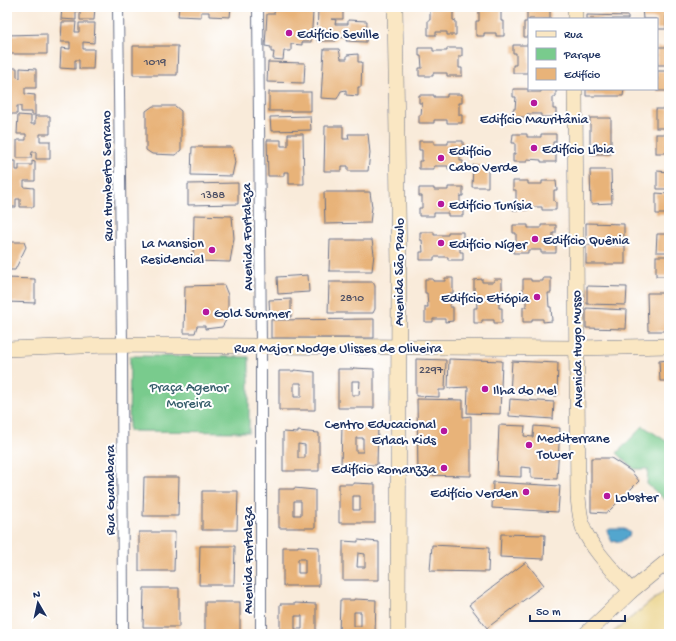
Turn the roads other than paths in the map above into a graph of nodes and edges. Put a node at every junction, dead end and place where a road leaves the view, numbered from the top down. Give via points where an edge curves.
1 (118, 7) edge
2 (258, 7) edge
3 (395, 7) edge
4 (575, 7) edge
5 (575, 18) edge
6 (575, 90) edge
7 (122, 345) junction
8 (669, 346) edge
9 (261, 347) junction
10 (398, 347) junction
11 (577, 348) junction
12 (7, 349) edge
13 (669, 560) edge
14 (631, 592) junction
15 (123, 634) edge
16 (261, 634) edge
17 (398, 634) edge
18 (586, 634) edge

1 - 7 street, Rua Humberto Serrano
2 - 9 street, Avenida Fortaleza
3 - 10 main road, Avenida São Paulo
4 - 5 main road
6 - 11 main road, Avenida Hugo Musso
7 - 9 main road, Rua Major Nodge Ulisses de Oliveira
7 - 12 main road, Rua Major Nodge Ulisses de Oliveira
7 - 15 street, Rua Guanabara
8 - 11 main road, Rua Major Nodge Ulisses de Oliveira
9 - 10 main road, Rua Major Nodge Ulisses de Oliveira
9 - 16 street, Avenida Fortaleza
10 - 11 main road, Rua Major Nodge Ulisses de Oliveira
10 - 17 main road, Avenida São Paulo
11 - 14 main road, Avenida Hugo Musso via 579,513 590,542
13 - 14 main road
14 - 18 main road

